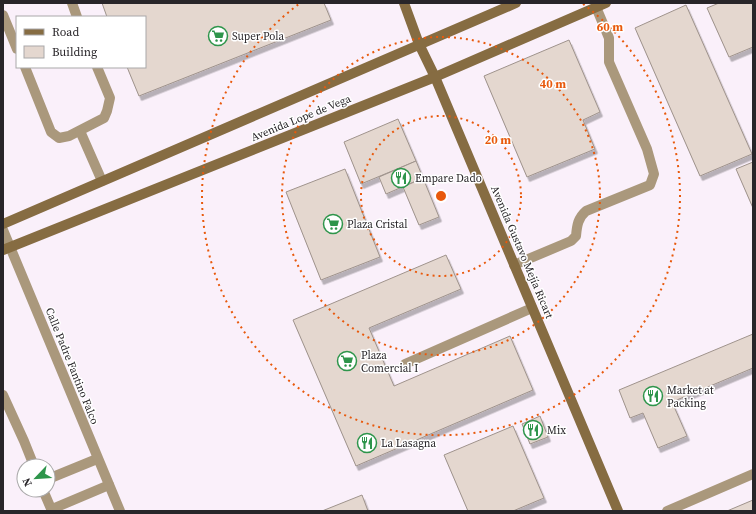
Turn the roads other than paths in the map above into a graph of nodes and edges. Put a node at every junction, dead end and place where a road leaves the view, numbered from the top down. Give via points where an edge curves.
1 (72, 3) edge
2 (404, 3) edge
3 (516, 3) edge
4 (606, 3) edge
5 (596, 7) junction
6 (3, 15) edge
7 (77, 16) edge
8 (419, 44) junction
9 (16, 47) edge
10 (25, 68) edge
11 (97, 68) edge
12 (435, 77) junction
13 (80, 131) junction
14 (102, 181) junction
15 (3, 224) edge
16 (3, 230) edge
17 (6, 248) edge
18 (514, 265) junction
19 (532, 308) junction
20 (405, 364) dead end
21 (3, 395) edge
22 (31, 458) edge
23 (97, 459) junction
24 (753, 474) edge
25 (56, 476) edge
26 (109, 485) junction
27 (47, 498) edge
28 (52, 510) edge
29 (120, 511) edge
30 (618, 511) edge
31 (667, 511) edge

1 - 7 street
2 - 8 main road, Avenida Gustavo Mejía Ricart
3 - 8 main road, Avenida Lope de Vega
4 - 5 main road, Avenida Lope de Vega
5 - 12 main road, Avenida Lope de Vega
5 - 18 street via 610,38 609,62 647,149 654,174 650,185 586,211 580,216 576,236 571,241
6 - 9 street
8 - 12 main road, Avenida Gustavo Mejía Ricart
8 - 14 main road, Avenida Lope de Vega
10 - 13 street via 51,132 59,138
11 - 13 street via 110,98 107,111 104,118
12 - 17 main road, Avenida Lope de Vega
12 - 18 main road, Avenida Gustavo Mejía Ricart
13 - 14 street
14 - 15 main road, Avenida Lope de Vega
16 - 17 street, Calle Padre Fantino Falco
17 - 23 street, Calle Padre Fantino Falco
18 - 19 main road, Avenida Gustavo Mejía Ricart
19 - 20 street
19 - 30 main road, Avenida Gustavo Mejía Ricart
21 - 22 street
23 - 25 street
23 - 26 street, Calle Padre Fantino Falco
24 - 31 street
26 - 28 street
26 - 29 street, Calle Padre Fantino Falco
27 - 28 street

